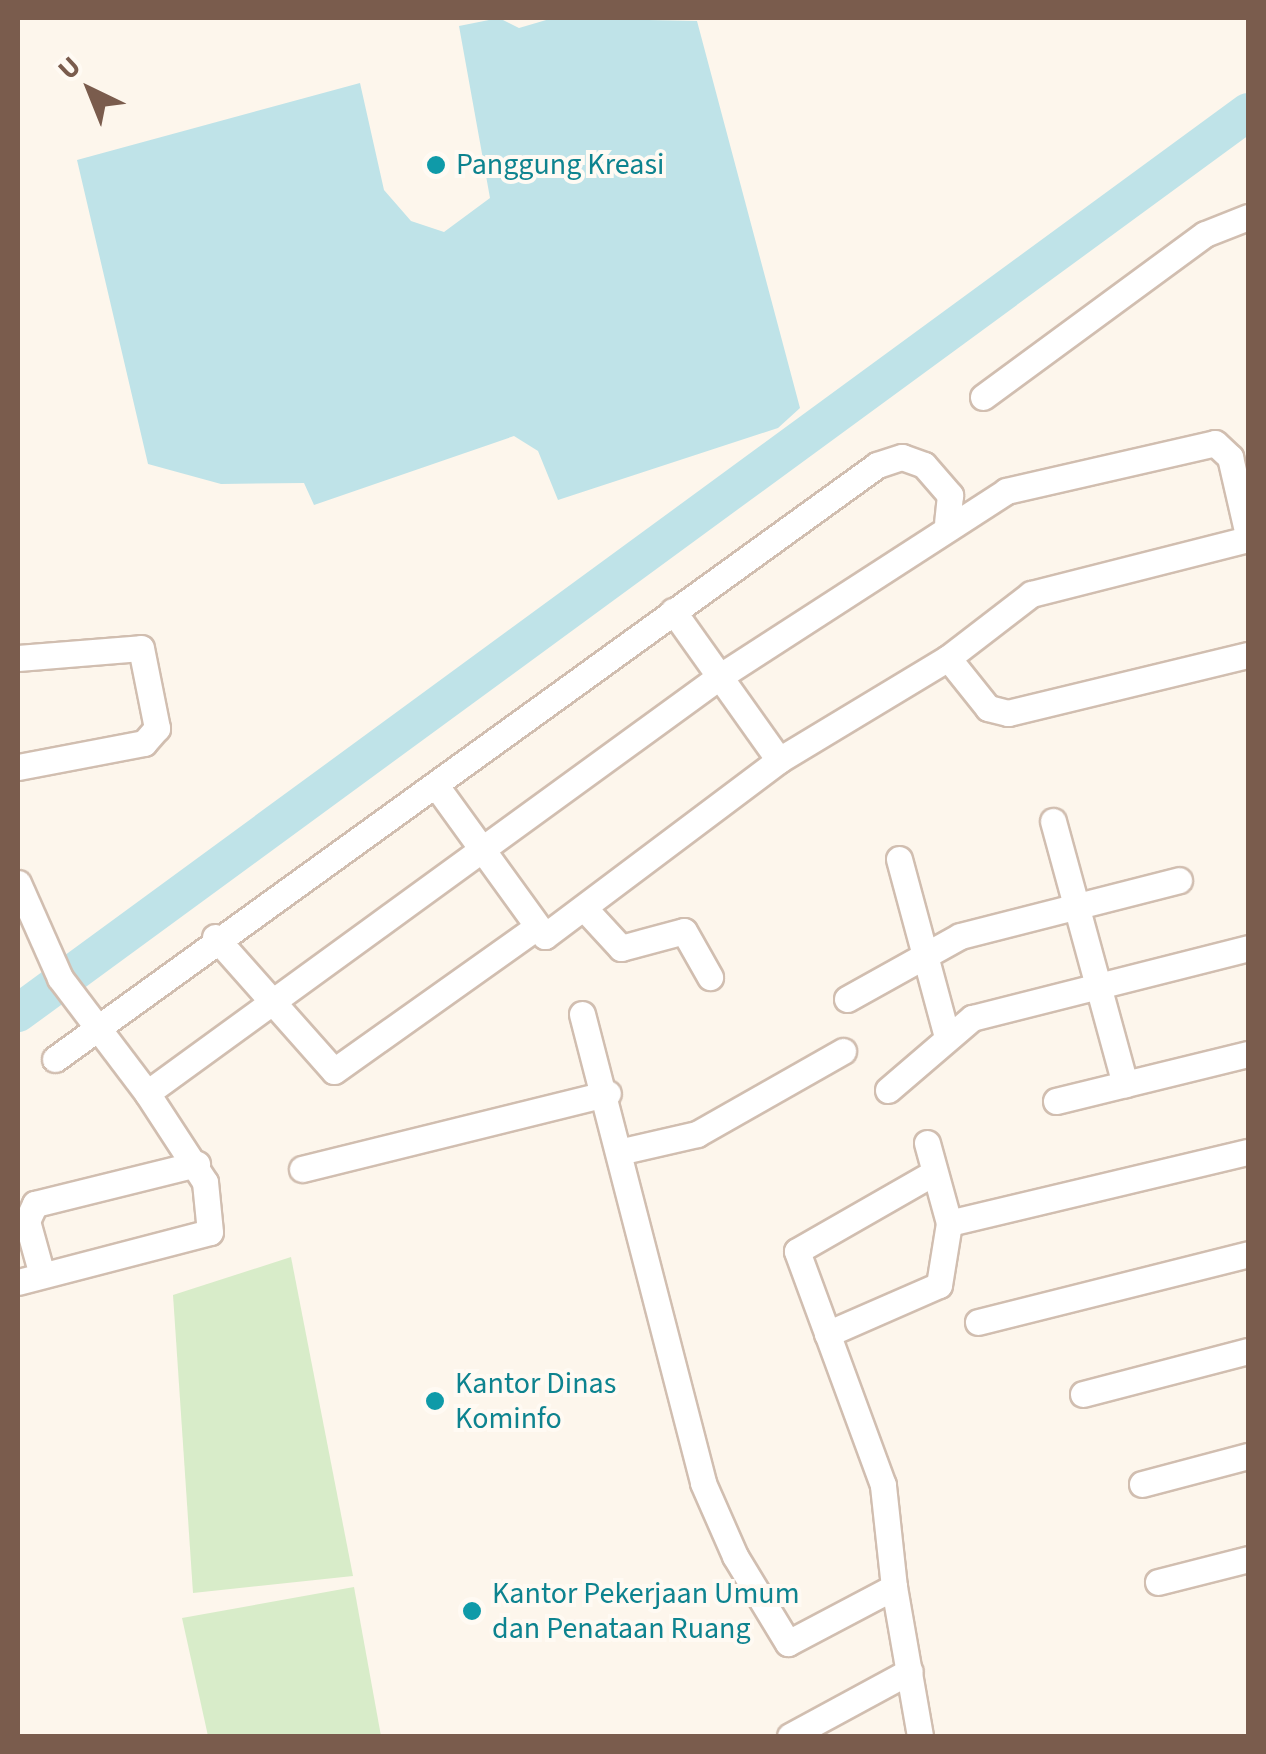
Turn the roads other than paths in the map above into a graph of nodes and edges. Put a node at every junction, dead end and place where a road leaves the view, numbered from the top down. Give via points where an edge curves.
1 (1248, 217) edge
2 (982, 397) dead end
3 (946, 522) junction
4 (1248, 537) edge
5 (674, 611) junction
6 (1248, 656) edge
7 (18, 658) edge
8 (948, 658) junction
9 (720, 677) junction
10 (778, 760) junction
11 (18, 767) edge
12 (437, 787) junction
13 (1053, 822) dead end
14 (481, 854) junction
15 (899, 859) dead end
16 (1180, 880) dead end
17 (18, 883) edge
18 (1078, 907) junction
19 (585, 910) junction
20 (534, 929) junction
21 (215, 937) junction
22 (1248, 948) edge
23 (921, 951) junction
24 (710, 977) dead end
25 (1098, 982) junction
26 (847, 999) dead end
27 (269, 1005) junction
28 (582, 1014) dead end
29 (93, 1026) junction
30 (946, 1033) junction
31 (843, 1051) dead end
32 (1248, 1054) edge
33 (56, 1059) dead end
34 (1125, 1084) junction
35 (888, 1090) dead end
36 (147, 1092) junction
37 (608, 1092) junction
38 (1056, 1100) dead end
39 (926, 1144) dead end
40 (624, 1151) junction
41 (1248, 1152) edge
42 (197, 1164) junction
43 (302, 1169) dead end
44 (933, 1173) junction
45 (949, 1222) junction
46 (1248, 1254) edge
47 (30, 1279) edge
48 (978, 1322) dead end
49 (827, 1334) junction
50 (1248, 1351) edge
51 (1084, 1394) dead end
52 (1248, 1456) edge
53 (1142, 1484) dead end
54 (1248, 1560) edge
55 (1158, 1582) dead end
56 (894, 1588) junction
57 (910, 1671) junction
58 (790, 1736) edge
59 (920, 1736) edge

1 - 2 street via 1205,234
3 - 4 street via 1006,491 1215,443 1230,457
3 - 5 street via 952,509 939,480 912,459 891,459
3 - 9 street
4 - 8 street via 1031,594
5 - 9 street
5 - 12 street
6 - 8 street via 1008,713 988,708
7 - 11 street via 141,648 157,728 144,743
8 - 10 street
9 - 10 street
9 - 14 street
10 - 19 street
12 - 14 street
12 - 21 street
13 - 18 street
14 - 20 street
14 - 27 street
15 - 23 street
16 - 18 street
17 - 29 street via 63,982
18 - 23 street
18 - 25 street
19 - 20 street via 545,936
19 - 24 street via 621,948 684,931
20 - 27 street via 342,1069 328,1068
21 - 27 street
21 - 29 street
22 - 25 street
23 - 26 street
23 - 30 street
25 - 30 street
25 - 34 street
27 - 36 street
28 - 37 street
29 - 33 street
29 - 36 street
30 - 35 street via 932,1060
31 - 40 street via 712,1127
32 - 34 street
34 - 38 street
36 - 42 street
37 - 40 street
37 - 43 street
39 - 44 street
40 - 56 street via 703,1483 771,1624 784,1642 799,1643
41 - 45 street
42 - 47 street via 35,1204 26,1221
42 - 47 street via 211,1203 208,1234
44 - 45 street
44 - 49 street via 800,1244
45 - 49 street via 939,1285
46 - 48 street
49 - 56 street via 883,1484
50 - 51 street
52 - 53 street
54 - 55 street
56 - 57 street
57 - 58 street
57 - 59 street

